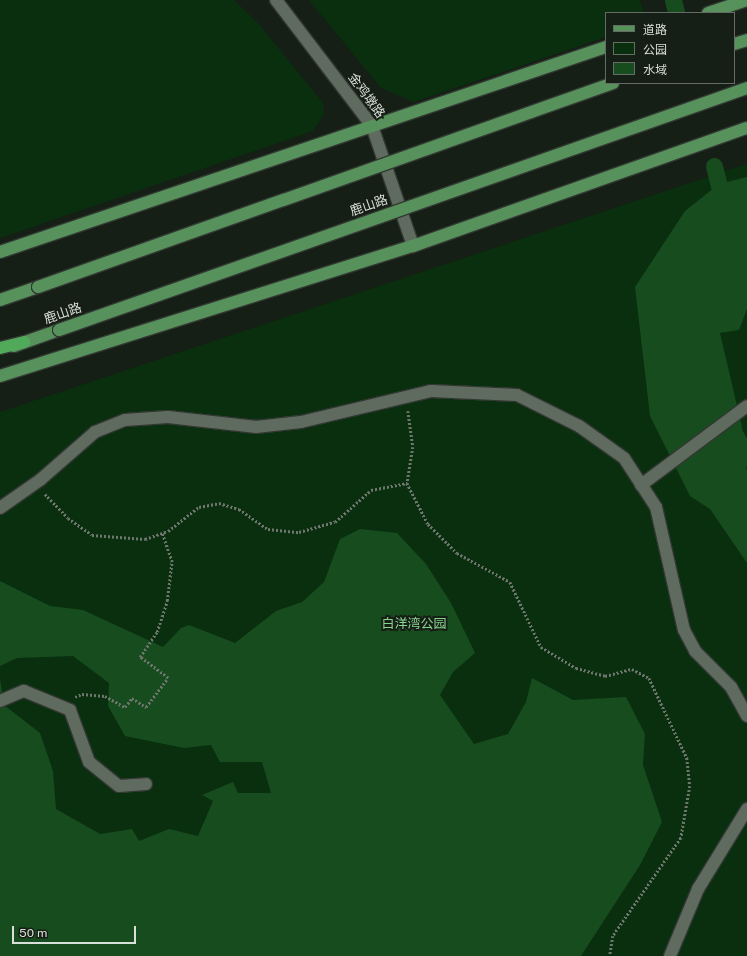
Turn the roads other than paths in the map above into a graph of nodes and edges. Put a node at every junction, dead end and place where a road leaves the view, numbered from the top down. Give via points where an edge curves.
1 (276, 0) edge
2 (747, 0) edge
3 (711, 12) edge
4 (747, 40) edge
5 (735, 44) edge
6 (605, 47) edge
7 (610, 84) edge
8 (745, 89) edge
9 (372, 126) junction
10 (747, 128) edge
11 (413, 246) junction
12 (0, 252) edge
13 (0, 300) edge
14 (24, 342) junction
15 (0, 348) edge
16 (0, 352) edge
17 (0, 376) edge
18 (747, 406) edge
19 (641, 485) junction
20 (0, 508) edge
21 (0, 701) edge
22 (747, 716) edge
23 (146, 784) dead end
24 (747, 809) edge
25 (670, 956) edge

1 - 9 street, 金鸡墩路
2 - 3 main road
4 - 5 main road
6 - 9 main road
7 - 13 main road, bridge
8 - 14 main road, 鹿山路, bridge
9 - 11 street, 金鸡墩路
9 - 12 main road
10 - 11 main road
11 - 17 main road
14 - 15 highway
14 - 16 main road, 鹿山路
18 - 19 street
19 - 20 street via 624,458 579,426 517,395 431,391 301,422 256,427 168,417 125,420 95,432 36,483
19 - 22 street via 656,507 684,630 695,651 731,687
21 - 23 street via 24,691 70,710 89,762 118,786
24 - 25 street via 698,889

